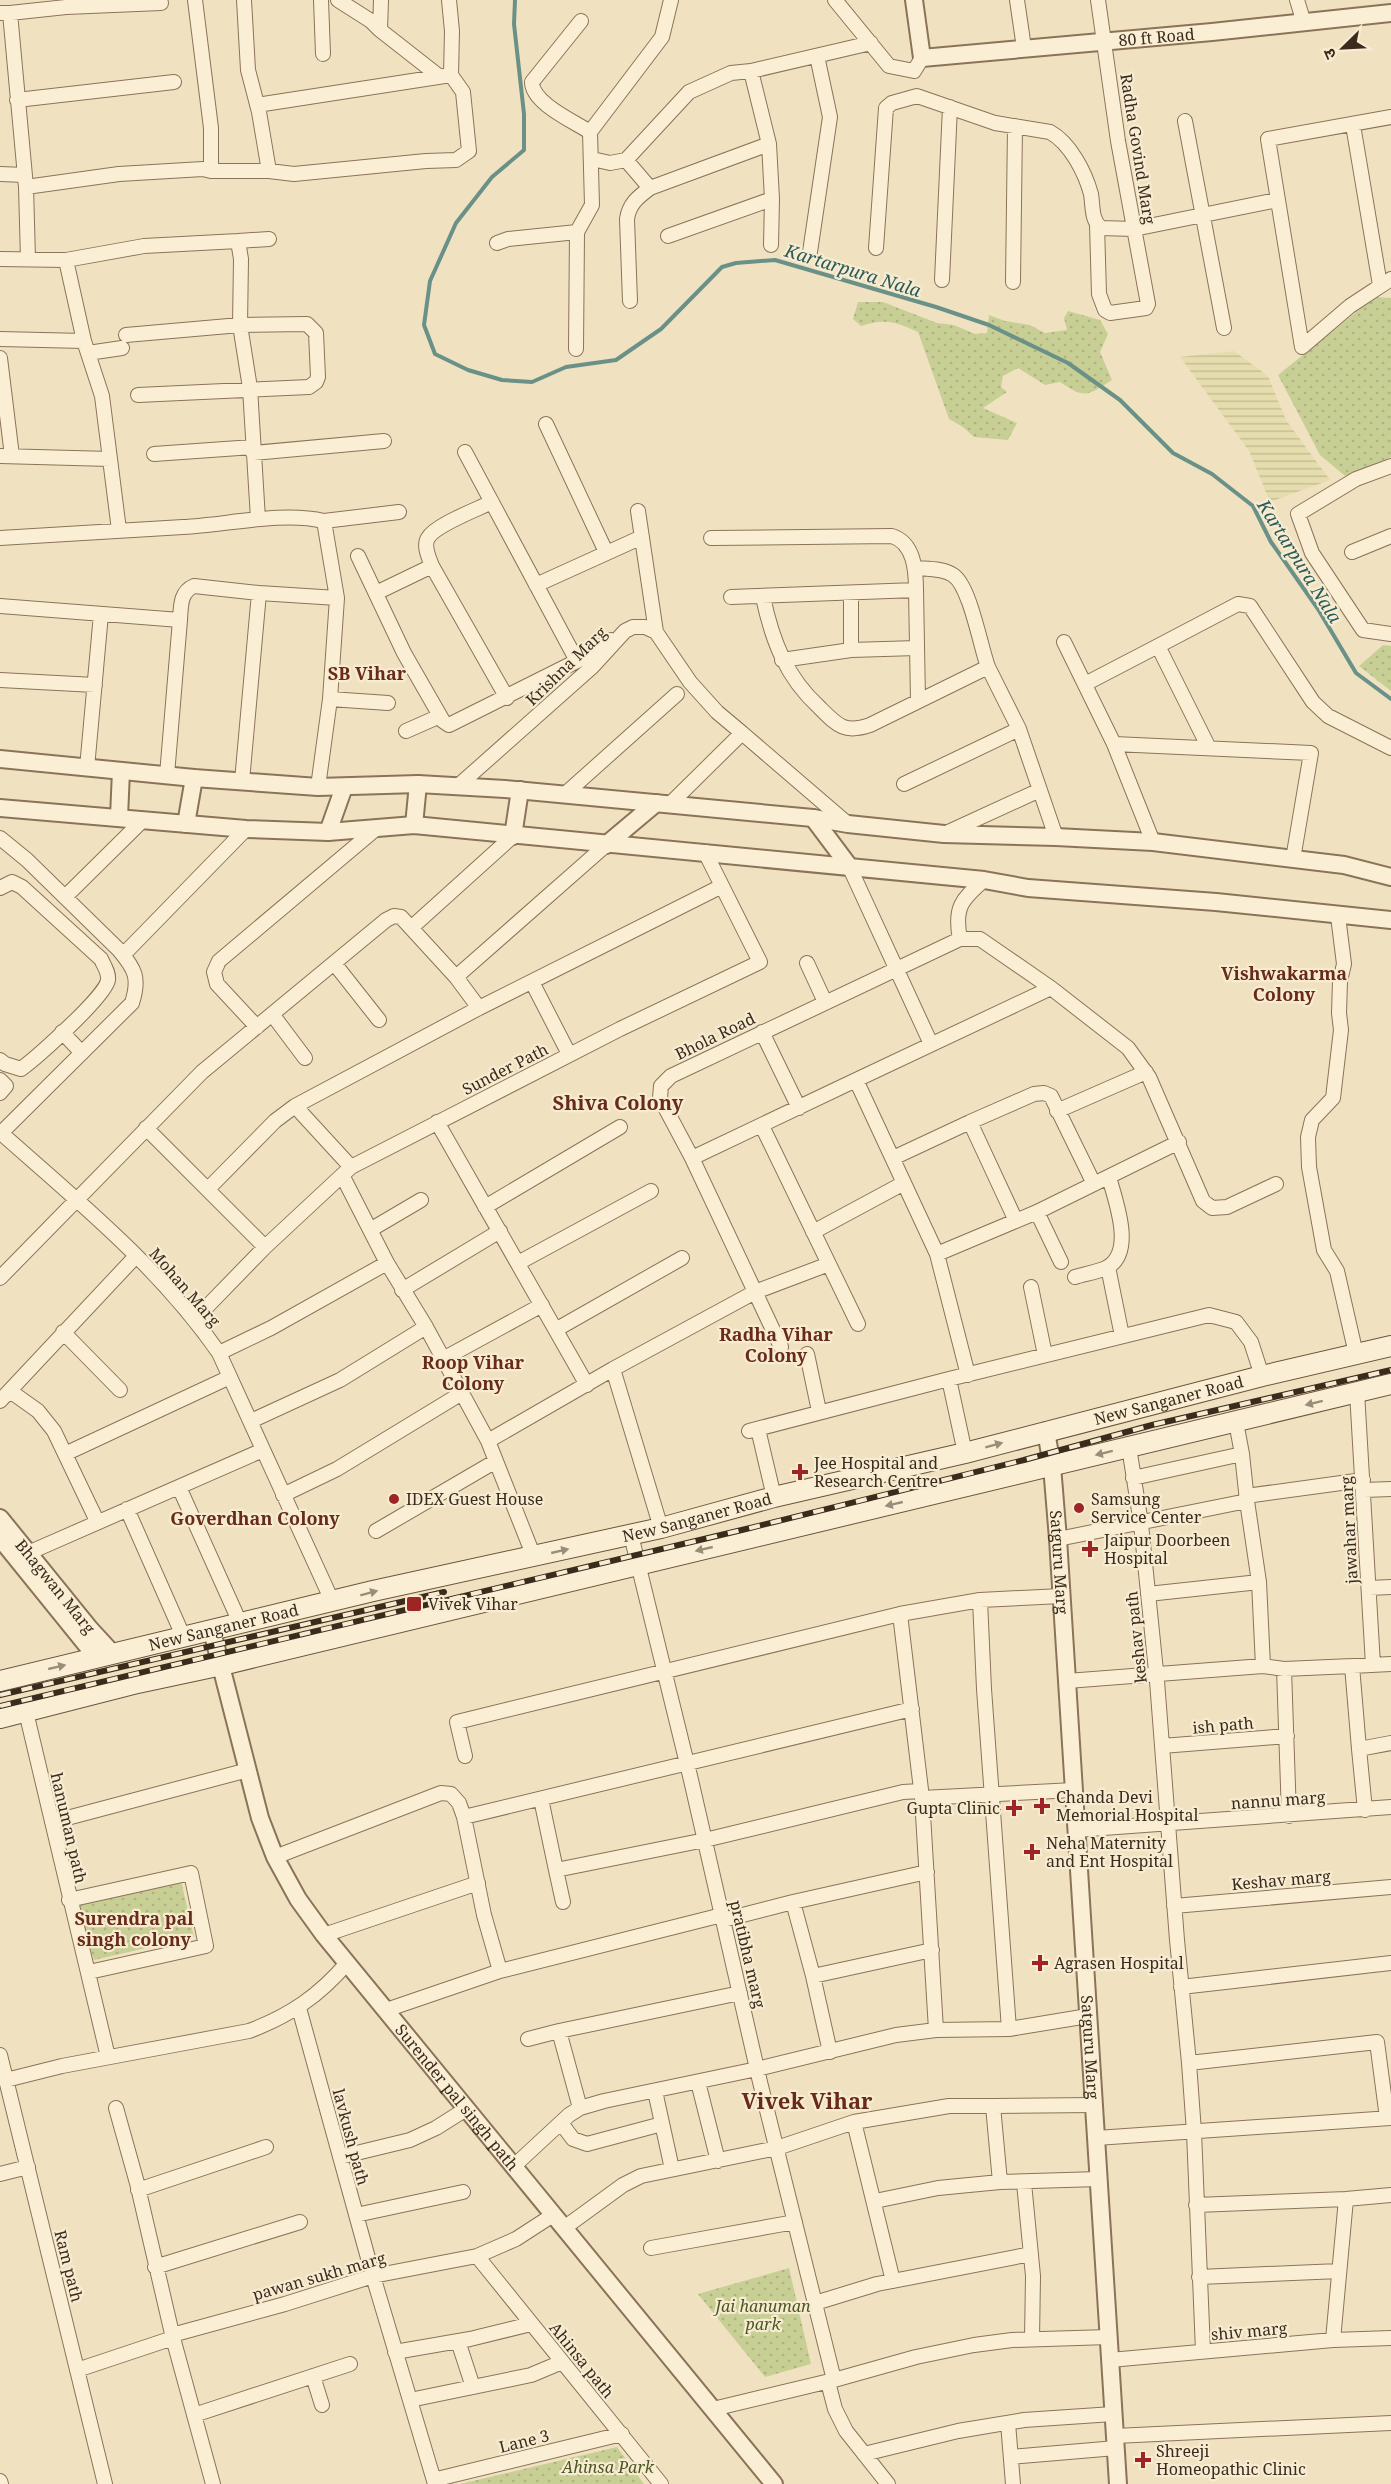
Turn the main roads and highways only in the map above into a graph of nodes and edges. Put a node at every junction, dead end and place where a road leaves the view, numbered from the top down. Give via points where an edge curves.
1 (1391, 1346) edge
2 (1391, 1384) edge
3 (0, 1681) edge
4 (0, 1718) edge

3 -> 1 main road, New Sanganer Road via 662,1528
2 -> 4 main road, New Sanganer Road

